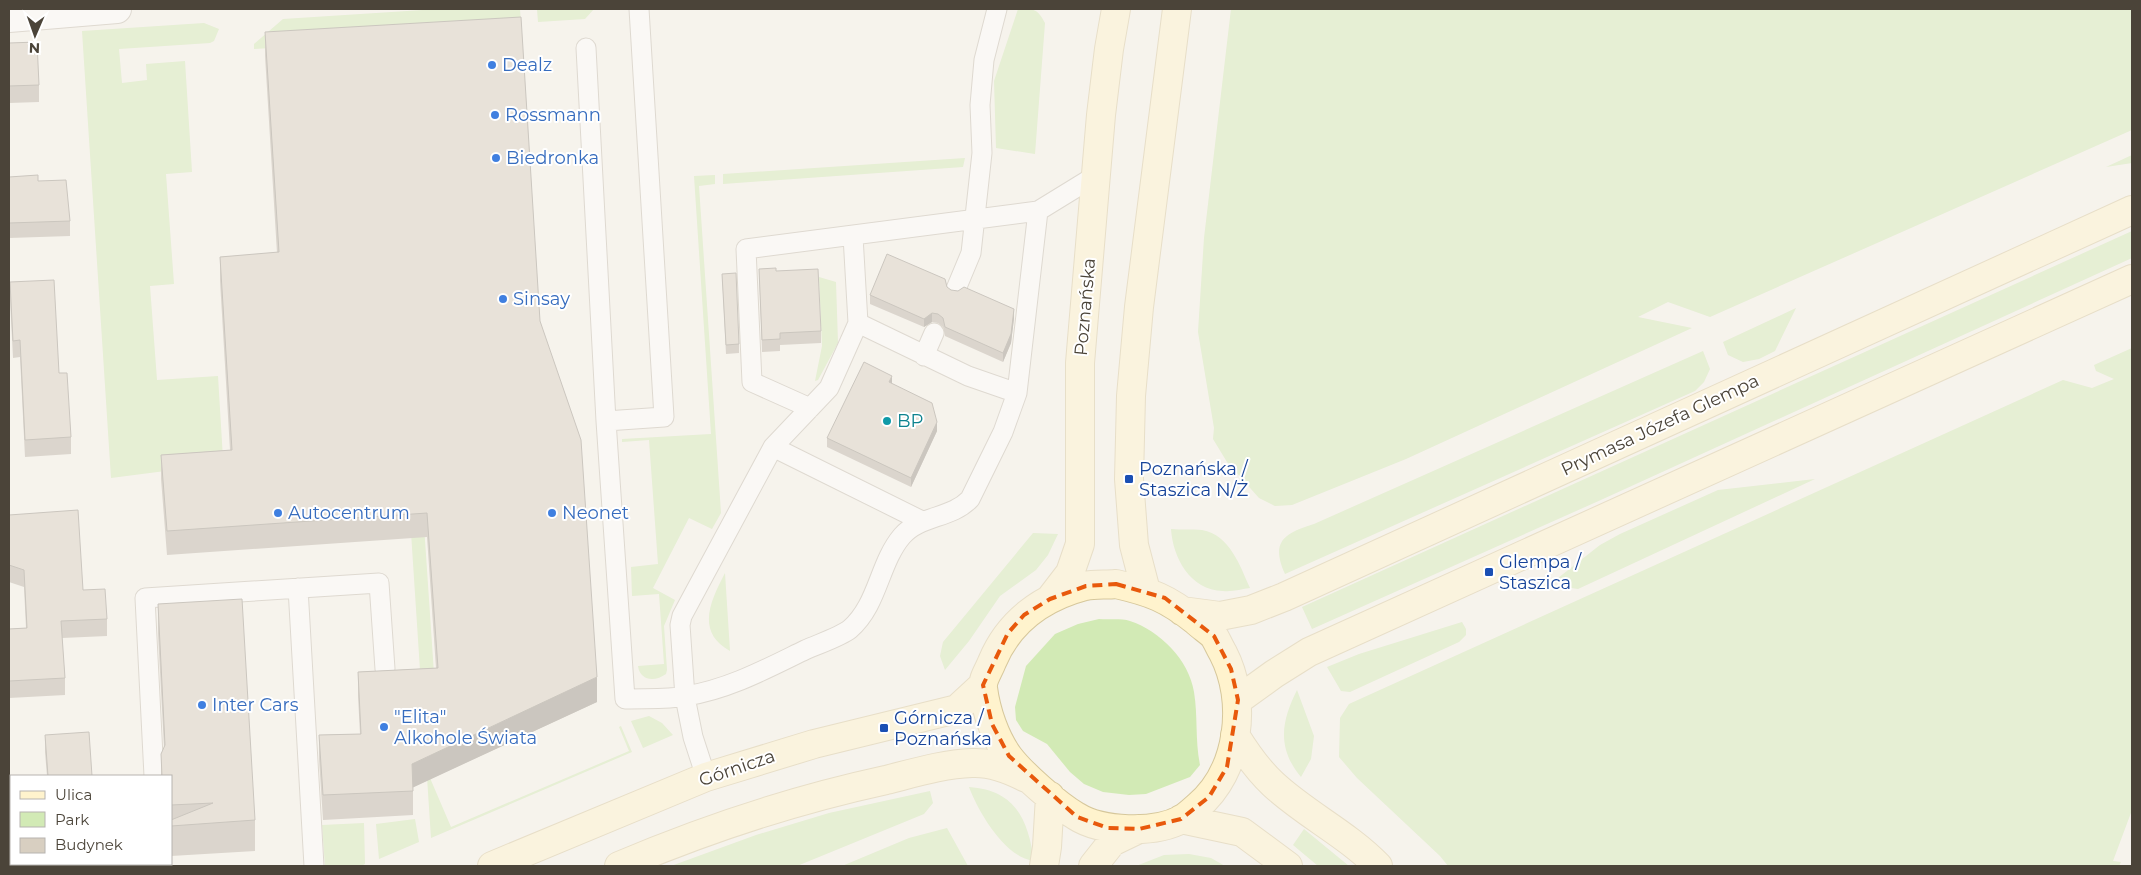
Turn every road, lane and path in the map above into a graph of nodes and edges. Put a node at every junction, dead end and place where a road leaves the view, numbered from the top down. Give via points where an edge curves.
1 (117, 9) edge
2 (639, 9) edge
3 (997, 9) edge
4 (1116, 9) edge
5 (1177, 9) edge
6 (9, 18) edge
7 (586, 48) dead end
8 (1095, 176) junction
9 (2132, 210) edge
10 (1038, 211) junction
11 (976, 219) junction
12 (853, 236) junction
13 (2132, 279) edge
14 (956, 289) edge
15 (858, 323) junction
16 (934, 334) dead end
17 (924, 356) junction
18 (1017, 393) junction
19 (810, 408) junction
20 (606, 422) junction
21 (773, 447) junction
22 (922, 521) junction
23 (298, 588) junction
24 (1146, 591) junction
25 (1050, 598) junction
26 (1182, 611) junction
27 (385, 669) edge
28 (983, 685) junction
29 (684, 697) junction
30 (1238, 700) junction
31 (1235, 736) junction
32 (154, 775) edge
33 (706, 777) junction
34 (1043, 790) junction
35 (9, 815) edge
36 (1181, 819) junction
37 (1139, 829) junction
38 (10, 840) edge
39 (314, 866) edge
40 (492, 866) edge
41 (619, 866) edge
42 (1044, 866) edge
43 (1093, 866) edge
44 (1288, 866) edge
45 (1378, 866) edge

1 - 6 street
2 - 20 lane via 664,417
3 - 11 lane via 984,60 980,105 982,153
4 - 8 street, Poznańska
5 - 24 street via 1139,307 1131,396 1129,479 1134,545
7 - 20 lane
8 - 10 lane
8 - 25 street, Poznańska via 1080,363 1080,544 1070,573
9 - 26 street, Prymasa Józefa Glempa via 1275,600 1251,610 1220,616
10 - 11 lane
10 - 18 lane
11 - 12 lane
11 - 14 lane via 972,253
12 - 15 lane
12 - 19 lane via 746,249 752,382
13 - 30 street via 1309,652
15 - 17 lane
15 - 19 lane via 829,388
16 - 17 lane
17 - 18 lane
18 - 22 lane via 1003,432 970,499 962,508
19 - 21 lane
20 - 29 lane via 625,699
21 - 22 lane
21 - 29 lane via 682,616
22 - 29 lane via 902,535 895,545 869,604 850,629 735,684
23 - 27 lane via 379,583
23 - 32 lane via 145,598
23 - 39 lane
24 - 25 street via 1116,584 1086,586
24 - 26 street via 1165,598
25 - 28 street via 1024,615 1008,633
26 - 30 street via 1214,636 1231,669
28 - 33 street, Górnicza via 957,709 814,744
28 - 34 street via 992,724 1009,756
29 - 33 lane via 694,743
30 - 31 street
31 - 36 street via 1227,767 1209,797
31 - 45 street via 1252,762 1274,784
33 - 40 street, Górnicza
34 - 37 street via 1077,817 1108,828
34 - 41 street via 1005,767 973,762 937,768 820,794
34 - 42 street via 1047,847
35 - 38 street
36 - 37 street
36 - 44 street via 1242,832
37 - 43 street via 1112,842

